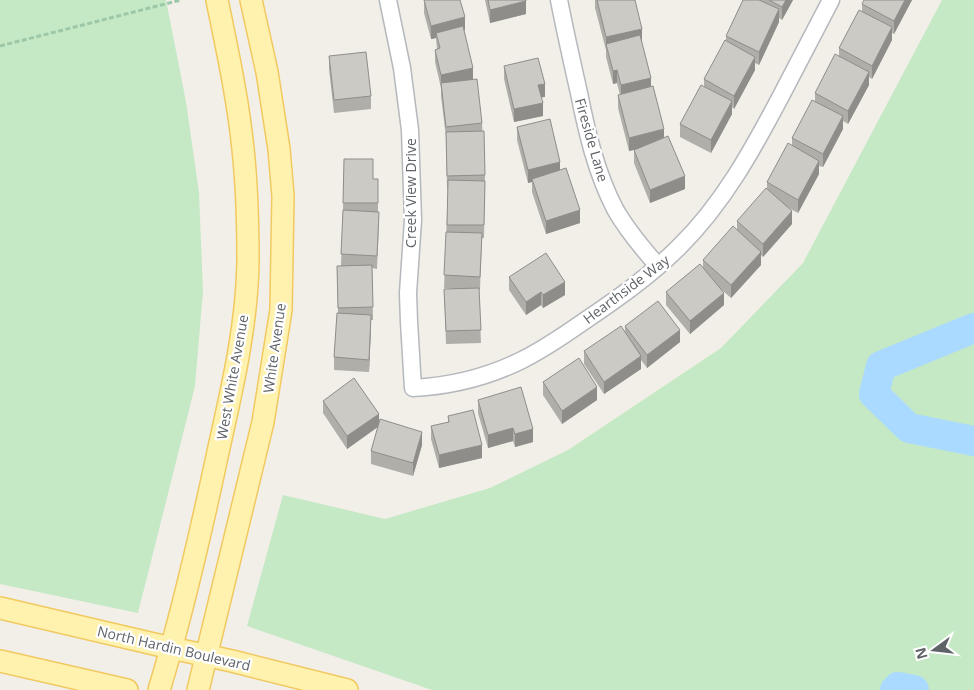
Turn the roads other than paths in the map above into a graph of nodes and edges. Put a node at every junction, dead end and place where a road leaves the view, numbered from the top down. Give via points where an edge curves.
1 (217, 0) edge
2 (251, 0) edge
3 (388, 0) edge
4 (559, 0) edge
5 (831, 0) edge
6 (658, 266) junction
7 (413, 388) joint
8 (0, 608) edge
9 (172, 648) junction
10 (205, 655) junction
11 (0, 661) edge
12 (127, 690) edge
13 (159, 690) edge
14 (198, 690) edge
15 (347, 690) edge

1 - 9 main road, West White Avenue via 243,148 248,264 245,310 237,368
2 - 10 main road, White Avenue via 279,148 283,196 281,310 263,422
3 - 7 street, Creek View Drive via 410,130 413,220 408,322
4 - 6 street, Fireside Lane via 600,176 627,228
5 - 6 street, Hearthside Way via 741,168 695,230
6 - 7 street, Hearthside Way via 573,329 521,361 448,385
8 - 9 main road, North Hardin Boulevard
9 - 10 main road, North Hardin Boulevard
9 - 13 main road, West White Avenue
10 - 14 main road, White Avenue
10 - 15 main road, North Hardin Boulevard
11 - 12 main road

